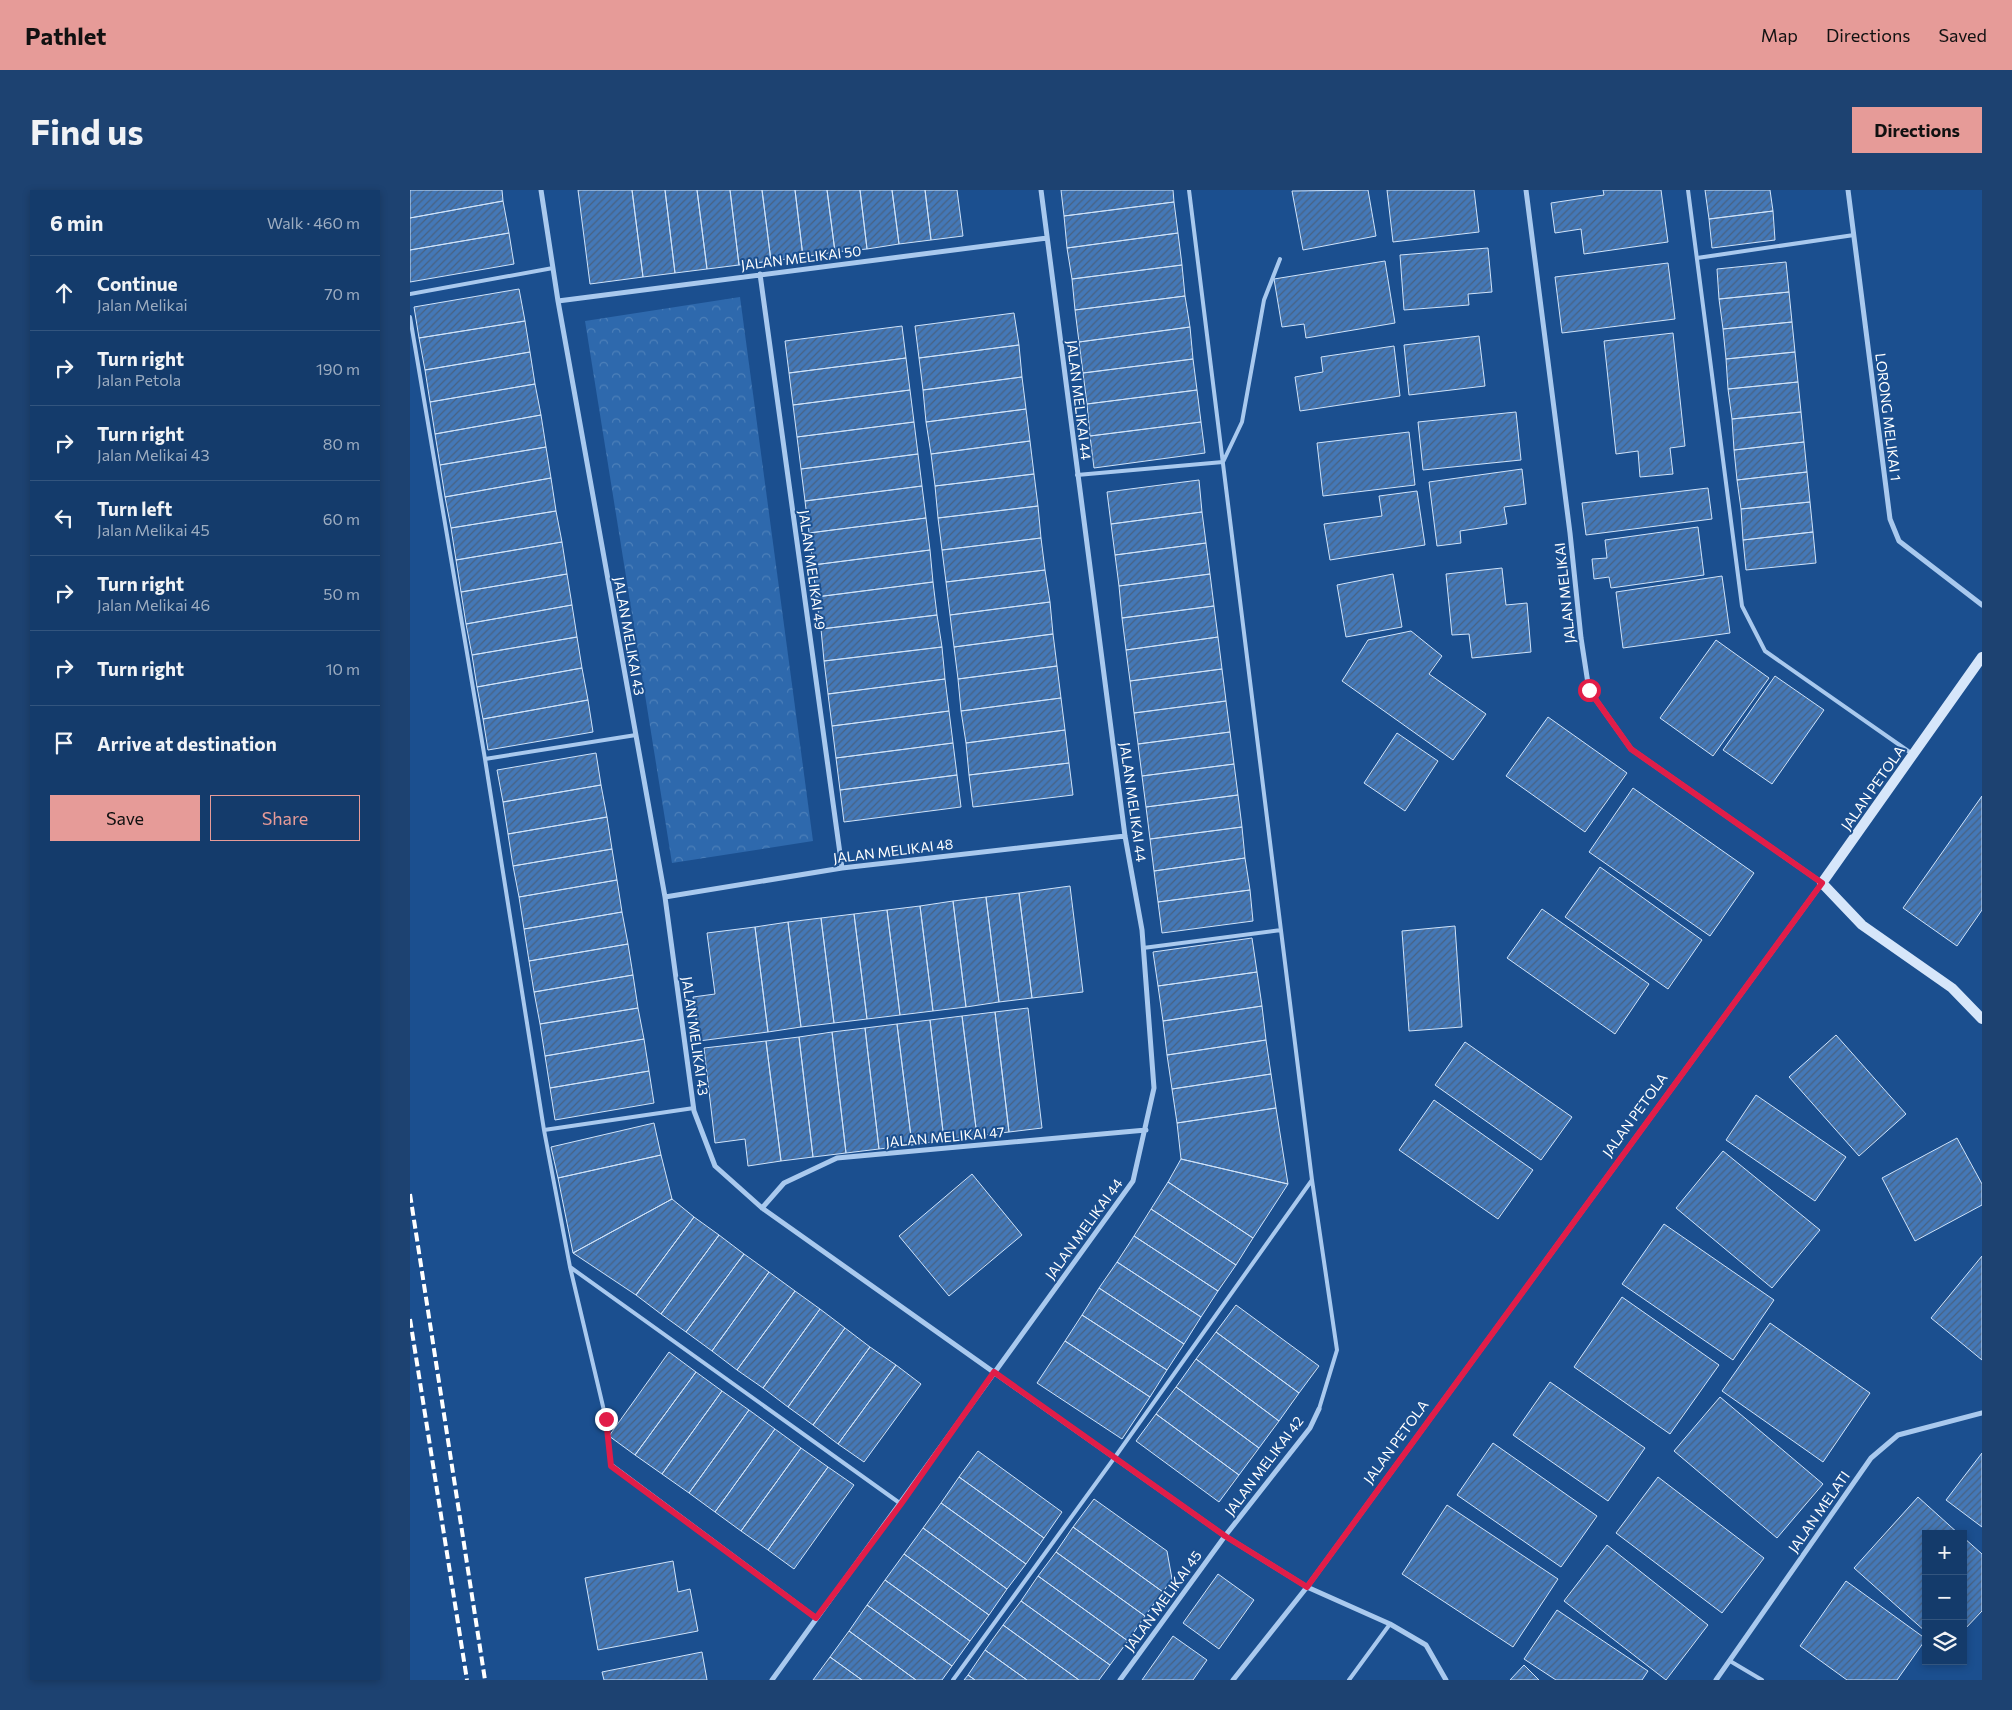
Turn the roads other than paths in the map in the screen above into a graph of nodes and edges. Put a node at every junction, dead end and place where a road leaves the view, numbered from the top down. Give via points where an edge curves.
1 (541, 190) edge
2 (1041, 190) edge
3 (1188, 190) edge
4 (1526, 190) edge
5 (1688, 190) edge
6 (1848, 190) edge
7 (1854, 235) junction
8 (1046, 238) junction
9 (1697, 258) junction
10 (1280, 259) dead end
11 (553, 268) junction
12 (760, 274) junction
13 (410, 294) edge
14 (558, 301) junction
15 (410, 317) edge
16 (1222, 462) junction
17 (1077, 475) junction
18 (1982, 605) edge
19 (1982, 658) edge
20 (636, 735) junction
21 (1913, 755) junction
22 (485, 759) junction
23 (1125, 836) junction
24 (842, 868) junction
25 (1822, 883) junction
26 (665, 897) junction
27 (1281, 930) junction
28 (1144, 948) junction
29 (1982, 1019) edge
30 (694, 1108) junction
31 (544, 1130) junction
32 (1146, 1130) junction
33 (1312, 1180) junction
34 (762, 1208) junction
35 (570, 1266) junction
36 (994, 1372) junction
37 (1319, 1409) joint
38 (1982, 1413) edge
39 (1115, 1457) junction
40 (611, 1466) joint
41 (901, 1504) junction
42 (1225, 1536) junction
43 (1307, 1587) junction
44 (816, 1618) junction
45 (1390, 1624) junction
46 (1730, 1661) junction
47 (772, 1680) edge
48 (953, 1680) edge
49 (1120, 1680) edge
50 (1233, 1680) edge
51 (1350, 1680) edge
52 (1446, 1680) edge
53 (1716, 1680) edge
54 (1762, 1680) edge

1 - 11 street, JALAN MELIKAI 43
2 - 8 street, JALAN MELIKAI 44
3 - 16 lane
4 - 25 street, JALAN MELIKAI via 1589,690 1631,749
5 - 9 lane
6 - 7 street, LORONG MELIKAI 1
7 - 9 lane
7 - 18 street, LORONG MELIKAI 1 via 1890,519 1899,541
8 - 12 street, JALAN MELIKAI 50
8 - 17 street, JALAN MELIKAI 44
9 - 21 lane via 1742,606 1765,652
10 - 16 lane via 1264,300 1242,422
11 - 13 lane
11 - 14 street, JALAN MELIKAI 43
12 - 14 street, JALAN MELIKAI 50
12 - 24 street, JALAN MELIKAI 49
14 - 20 street, JALAN MELIKAI 43
15 - 22 lane
16 - 17 lane
16 - 27 lane
17 - 23 street, JALAN MELIKAI 44
19 - 21 street, JALAN PETOLA
20 - 22 lane
20 - 26 street, JALAN MELIKAI 43
21 - 25 street, JALAN PETOLA
22 - 31 lane
23 - 24 street, JALAN MELIKAI 48
23 - 28 street, JALAN MELIKAI 44
24 - 26 street, JALAN MELIKAI 48
25 - 29 street via 1862,925 1952,988
25 - 43 street, JALAN PETOLA
26 - 30 street, JALAN MELIKAI 43
27 - 28 lane
27 - 33 lane
28 - 32 street, JALAN MELIKAI 44 via 1154,1088
30 - 31 lane
30 - 34 street, JALAN MELIKAI 43 via 715,1166
31 - 35 lane
32 - 34 street, JALAN MELIKAI 47 via 837,1158 784,1183
32 - 36 street, JALAN MELIKAI 44 via 1133,1181
33 - 37 lane via 1338,1350
33 - 39 lane
34 - 36 street, JALAN MELIKAI 43
35 - 40 lane via 606,1419
35 - 41 lane
36 - 39 street, JALAN MELIKAI 43
36 - 41 street
37 - 42 street, JALAN MELIKAI 42 via 1310,1428
38 - 46 street, JALAN MELATI via 1898,1435 1871,1458
39 - 42 street, JALAN MELIKAI 43
39 - 48 lane
40 - 44 street
41 - 44 street
42 - 43 street, JALAN MELIKAI 43
42 - 49 street, JALAN MELIKAI 45
43 - 45 street, JALAN MELIKAI 43
43 - 50 street, JALAN PETOLA
44 - 47 street
45 - 51 lane
45 - 52 street, JALAN MELIKAI 43 via 1426,1645
46 - 53 street, JALAN MELATI
46 - 54 lane

